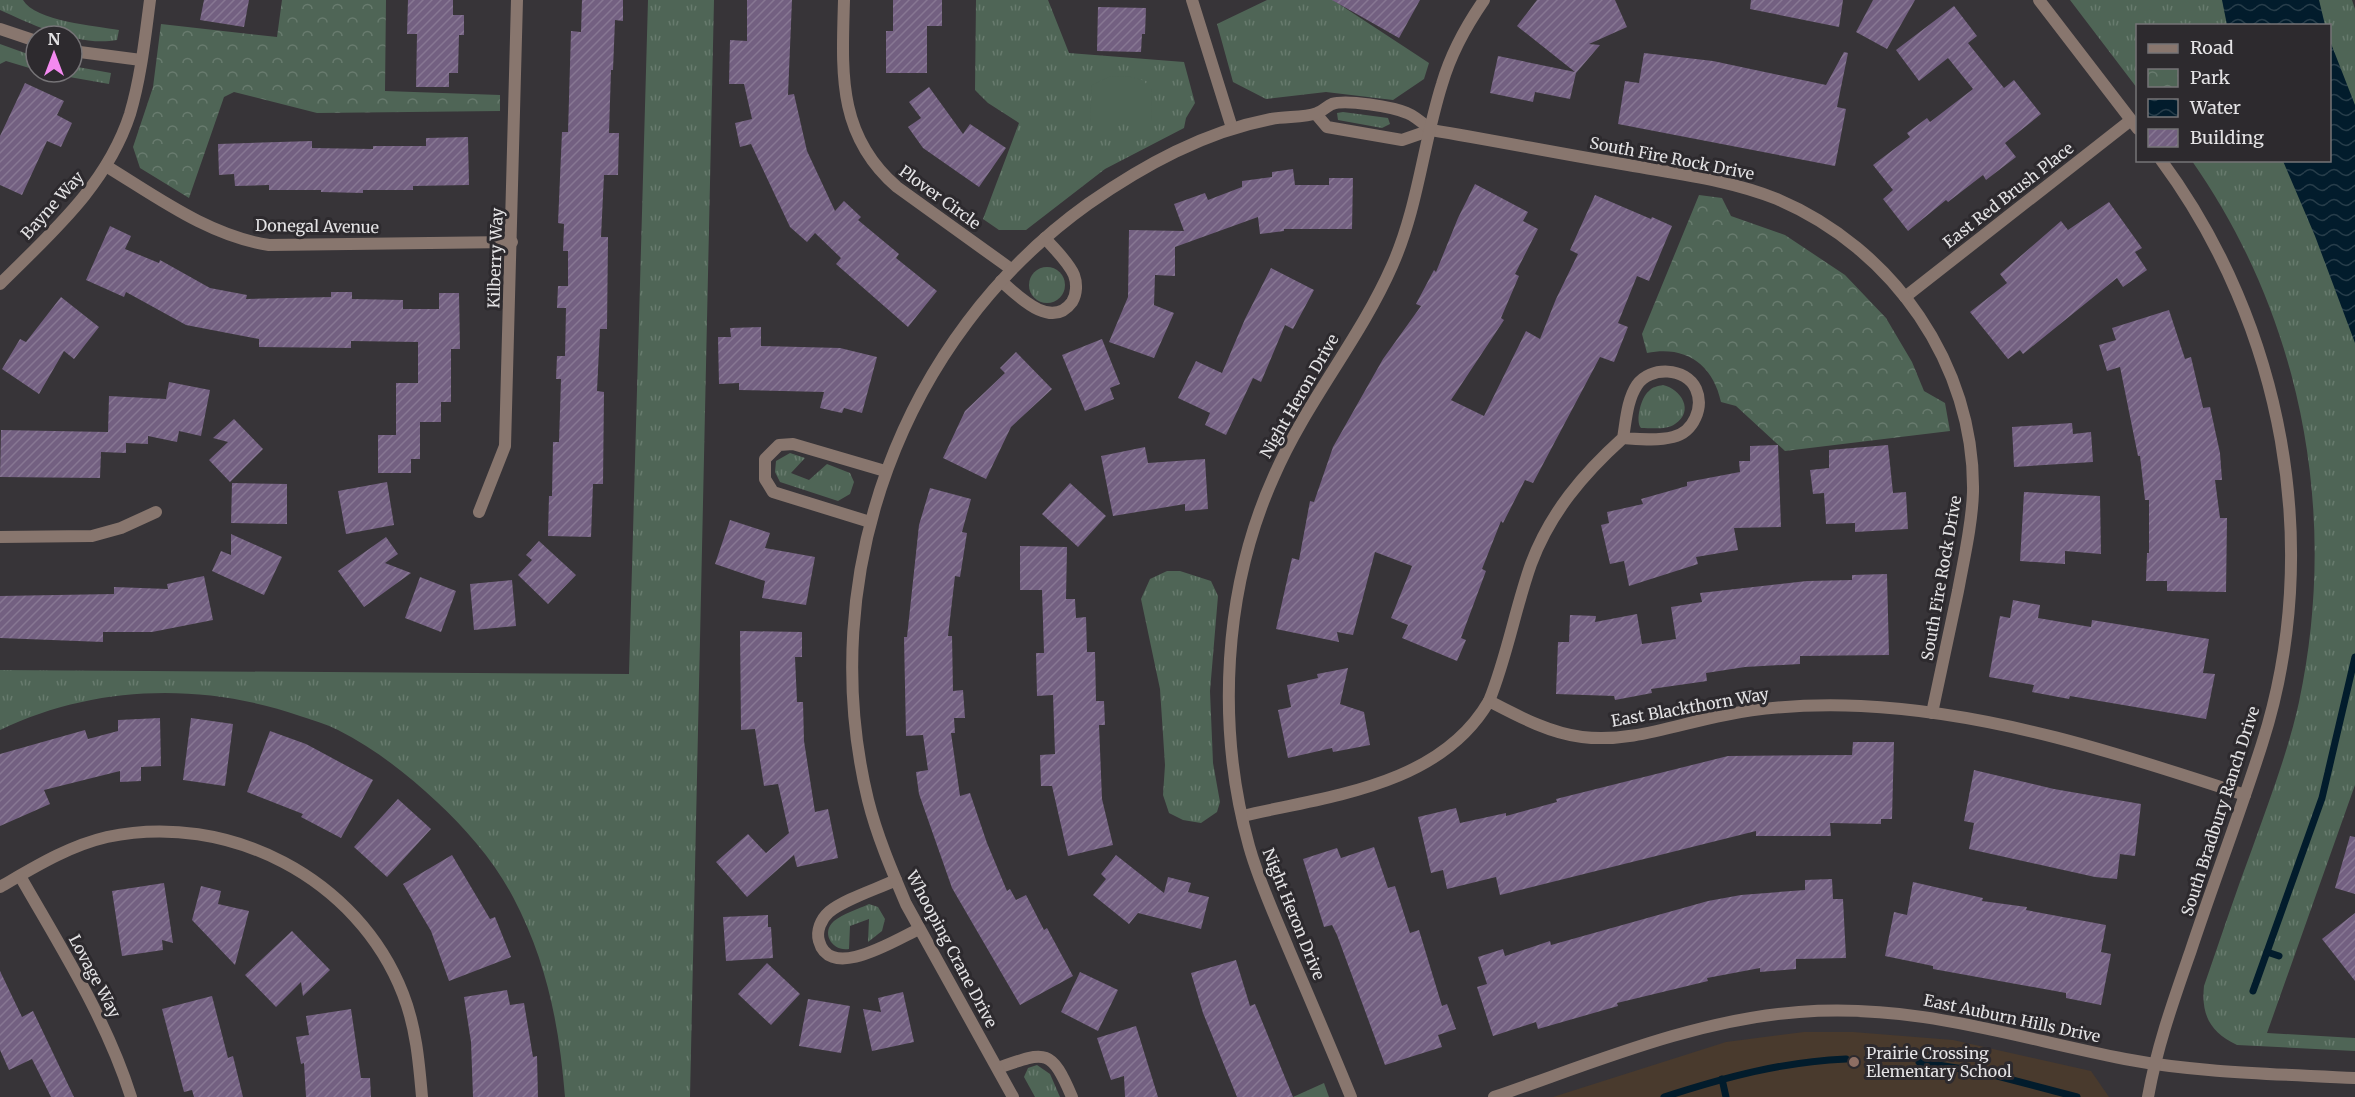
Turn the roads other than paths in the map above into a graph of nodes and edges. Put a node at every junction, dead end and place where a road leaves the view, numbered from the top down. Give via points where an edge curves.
1 (150, 0) edge
2 (518, 0) edge
3 (844, 0) edge
4 (1192, 0) edge
5 (1484, 0) edge
6 (2038, 0) edge
7 (0, 29) edge
8 (24, 37) edge
9 (84, 53) edge
10 (141, 60) junction
11 (1316, 114) junction
12 (2134, 124) edge
13 (1232, 128) junction
14 (1431, 130) junction
15 (2162, 162) edge
16 (106, 166) junction
17 (1045, 238) junction
18 (512, 242) junction
19 (1011, 269) junction
20 (1001, 281) junction
21 (0, 284) edge
22 (1905, 297) junction
23 (1623, 438) junction
24 (885, 471) junction
25 (156, 512) dead end
26 (479, 512) dead end
27 (870, 522) junction
28 (0, 537) edge
29 (1489, 701) junction
30 (1932, 713) junction
31 (2245, 795) junction
32 (1242, 816) junction
33 (20, 876) junction
34 (896, 880) junction
35 (0, 887) edge
36 (919, 929) junction
37 (2154, 1064) junction
38 (998, 1068) junction
39 (2355, 1078) edge
40 (131, 1097) edge
41 (422, 1097) edge
42 (1013, 1097) edge
43 (1072, 1097) edge
44 (1351, 1097) edge
45 (1494, 1097) edge
46 (2148, 1097) edge

1 - 10 street, Bayne Way
2 - 18 street, Kilberry Way
3 - 19 street, Plover Circle via 846,101 864,150 897,187
4 - 13 street
5 - 14 street, Night Heron Drive via 1449,63
6 - 12 street
7 - 8 street
9 - 10 street
10 - 16 street, Bayne Way via 129,116
11 - 13 street, Whooping Crane Drive
11 - 14 street via 1327,127 1402,140
11 - 14 street, Whooping Crane Drive via 1334,104 1356,104 1409,113
12 - 22 street, East Red Brush Place
13 - 17 street, Whooping Crane Drive via 1180,148 1145,168 1111,188
14 - 22 street, South Fire Rock Drive via 1718,182 1767,195 1837,232 1873,262
14 - 32 street, Night Heron Drive via 1410,218 1394,262 1370,309 1304,414 1273,476 1253,531 1238,596 1231,664 1231,742
15 - 31 street, South Bradbury Ranch Drive via 2202,220 2242,302 2270,386 2285,462 2290,538 2286,635 2268,722
16 - 18 street, Donegal Avenue via 210,228 253,242
16 - 21 street, Bayne Way via 72,212
17 - 19 street, Whooping Crane Drive
17 - 20 street via 1074,274 1076,290 1070,305 1058,312 1041,311
18 - 26 street, Kilberry Way via 505,446
19 - 20 street, Whooping Crane Drive
20 - 24 street, Whooping Crane Drive via 970,316 939,362 913,407
22 - 30 street, South Fire Rock Drive via 1932,333 1947,364 1962,407 1972,467 1970,522
23 - 23 street via 1664,438 1683,433 1697,413 1695,387 1672,372 1647,375 1630,399
23 - 29 street via 1576,485 1547,530 1531,564
24 - 27 street, Whooping Crane Drive
24 - 27 street via 793,444 779,445 765,459 765,479 773,492
25 - 28 street via 92,536
27 - 34 street, Whooping Crane Drive via 852,633 854,705 869,802
29 - 30 street, East Blackthorn Way via 1559,732 1608,739 1783,707 1850,706
29 - 32 street via 1448,749 1410,771
30 - 31 street, East Blackthorn Way via 2097,747
31 - 37 street, South Bradbury Ranch Drive
32 - 44 street, Night Heron Drive via 1263,886
33 - 35 street
33 - 40 street, Lovage Way via 96,1012
33 - 41 street via 85,844 146,832 213,837 249,846 281,860 347,909 392,970 413,1026
34 - 36 street, Whooping Crane Drive
34 - 36 street via 830,911 818,932 821,948 836,959 852,959
36 - 38 street, Whooping Crane Drive
37 - 39 street, East Auburn Hills Drive
37 - 45 street, East Auburn Hills Drive via 1920,1014 1799,1012 1740,1019 1687,1032
37 - 46 street, South Bradbury Ranch Drive
38 - 42 street, Whooping Crane Drive
38 - 43 street via 1034,1056 1045,1057 1055,1062

